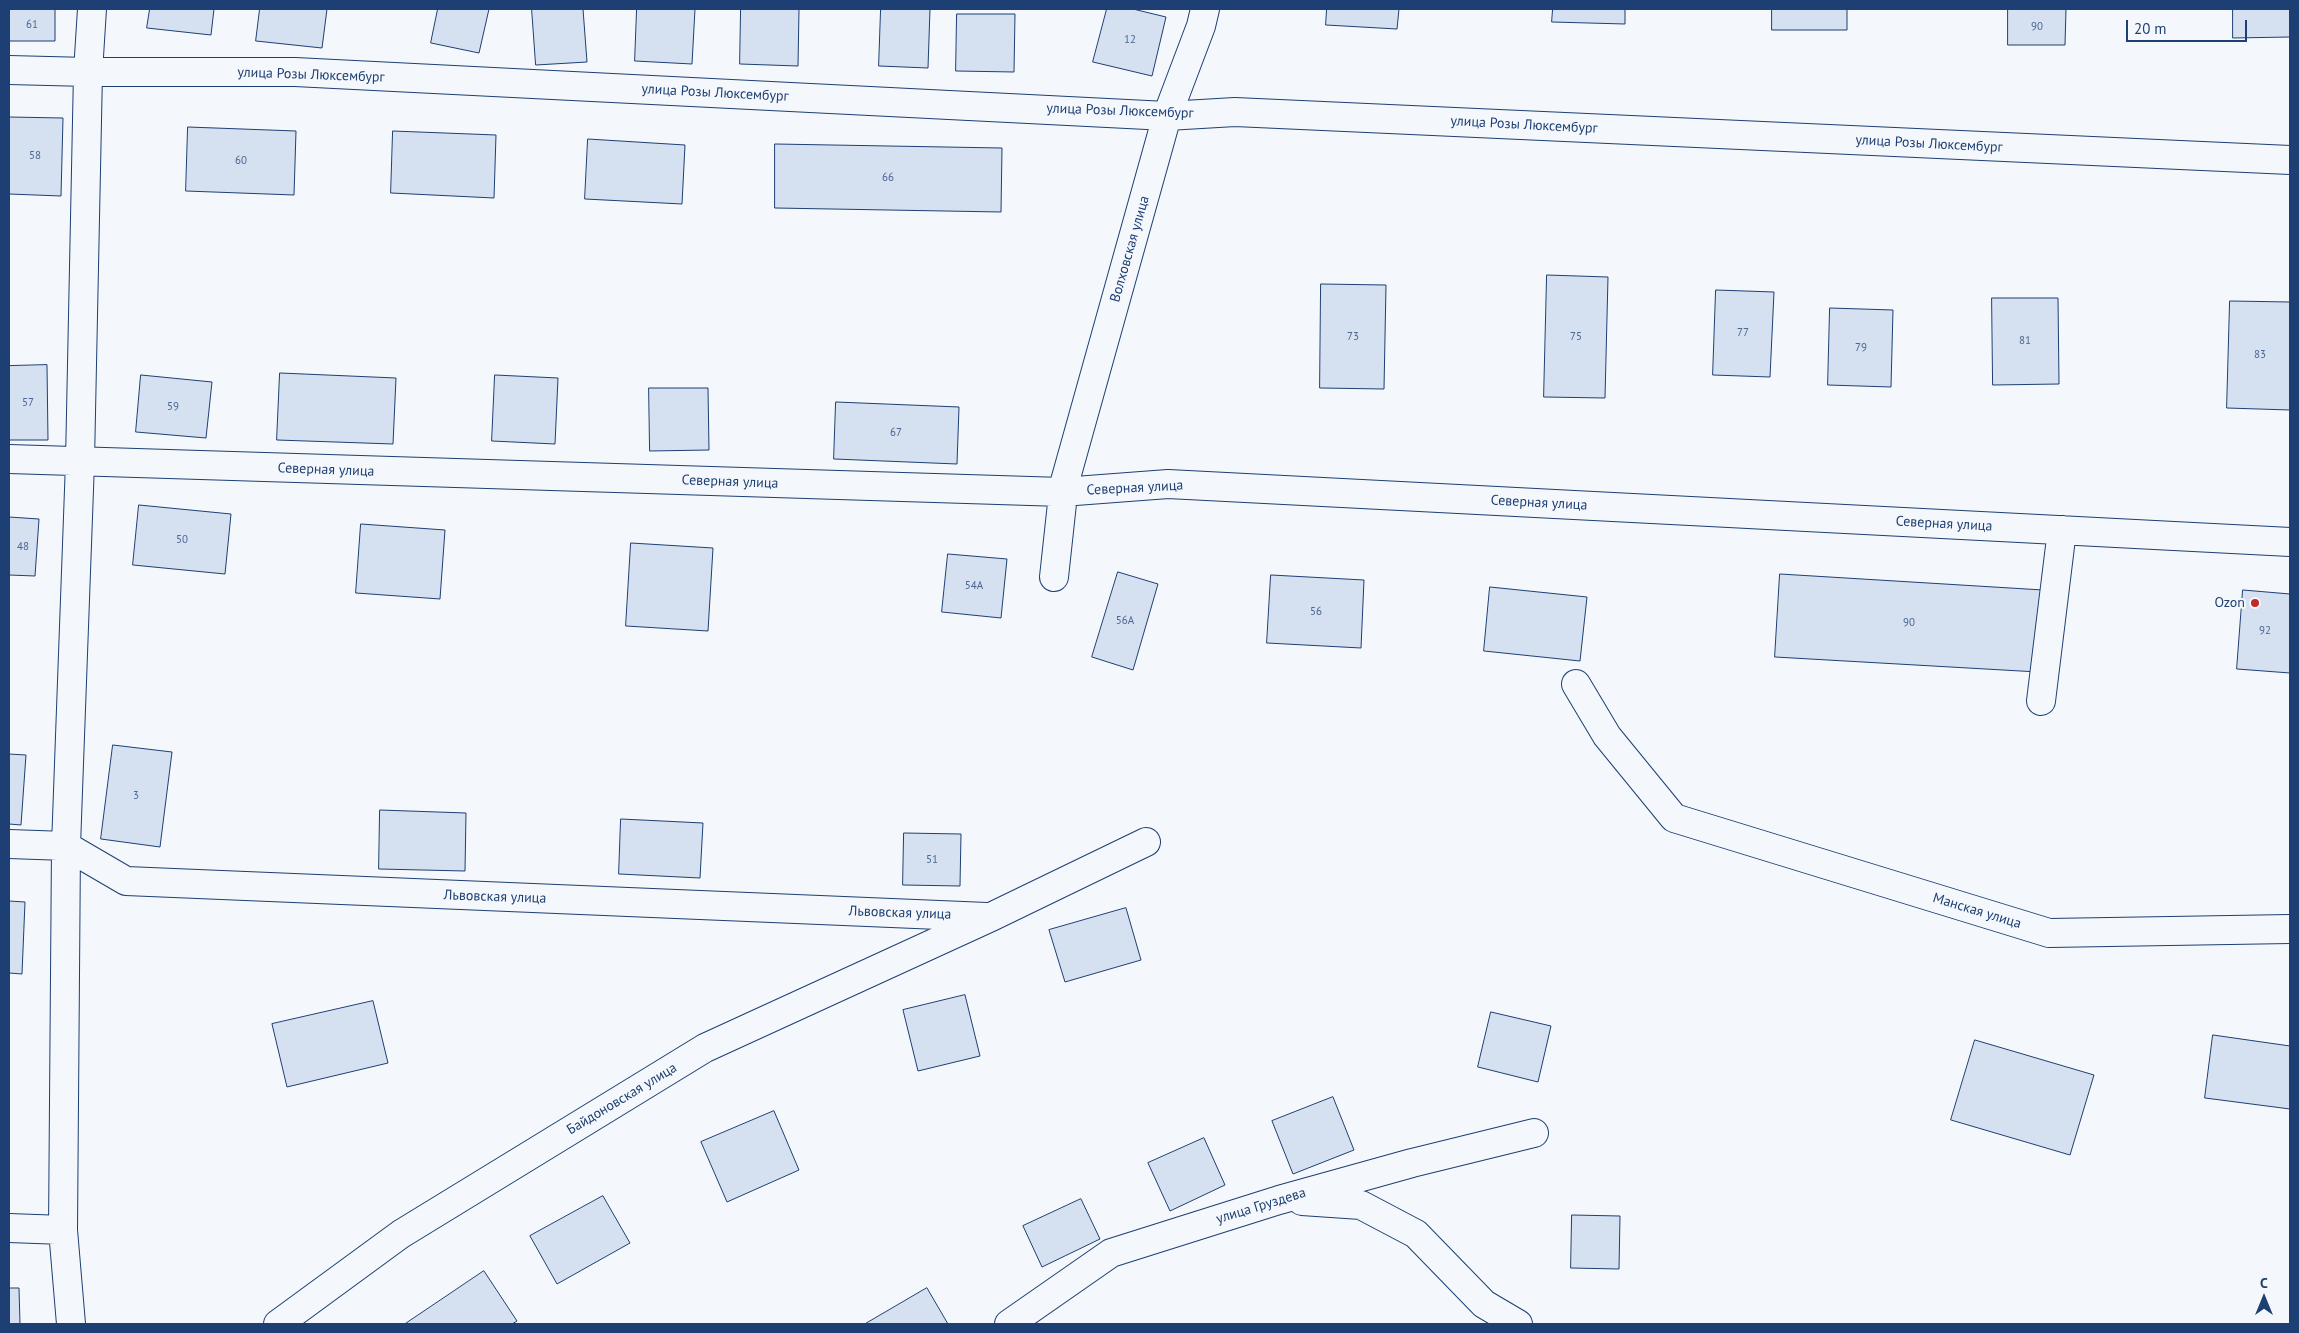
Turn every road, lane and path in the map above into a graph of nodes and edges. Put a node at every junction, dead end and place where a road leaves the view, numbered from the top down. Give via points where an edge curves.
1 (92, 9) edge
2 (1205, 9) edge
3 (9, 70) edge
4 (88, 72) junction
5 (1167, 116) junction
6 (2290, 160) edge
7 (9, 459) edge
8 (80, 462) junction
9 (1063, 489) junction
10 (2062, 530) junction
11 (2290, 542) edge
12 (1054, 577) dead end
13 (1576, 684) dead end
14 (2041, 701) dead end
15 (1146, 842) dead end
16 (9, 844) edge
17 (66, 846) junction
18 (991, 917) junction
19 (2290, 929) edge
20 (1534, 1133) dead end
21 (1280, 1200) junction
22 (9, 1228) edge
23 (63, 1230) junction
24 (71, 1324) edge
25 (278, 1324) edge
26 (1008, 1324) edge
27 (1518, 1324) edge

1 - 4 street
2 - 5 street, Волховская улица
3 - 4 street, улица Розы Люксембург
4 - 5 street, улица Розы Люксембург via 294,72
4 - 8 street
5 - 6 street, улица Розы Люксембург via 1245,113
5 - 9 street, Волховская улица
7 - 8 street, Северная улица
8 - 9 street, Северная улица
8 - 17 street
9 - 10 street, Северная улица via 1168,484
9 - 12 street, Волховская улица
10 - 11 street, Северная улица
10 - 14 street
13 - 19 street, Манская улица via 1607,736 1674,818 2049,933
15 - 18 street, Байдоновская улица
16 - 17 street, Львовская улица
17 - 18 street, Львовская улица via 126,881
17 - 23 street
18 - 25 street, Байдоновская улица via 705,1048 401,1234
20 - 21 street, улица Груздева
21 - 26 street, улица Груздева via 1110,1253
21 - 27 street via 1361,1205 1416,1234 1484,1304
22 - 23 street
23 - 24 street

